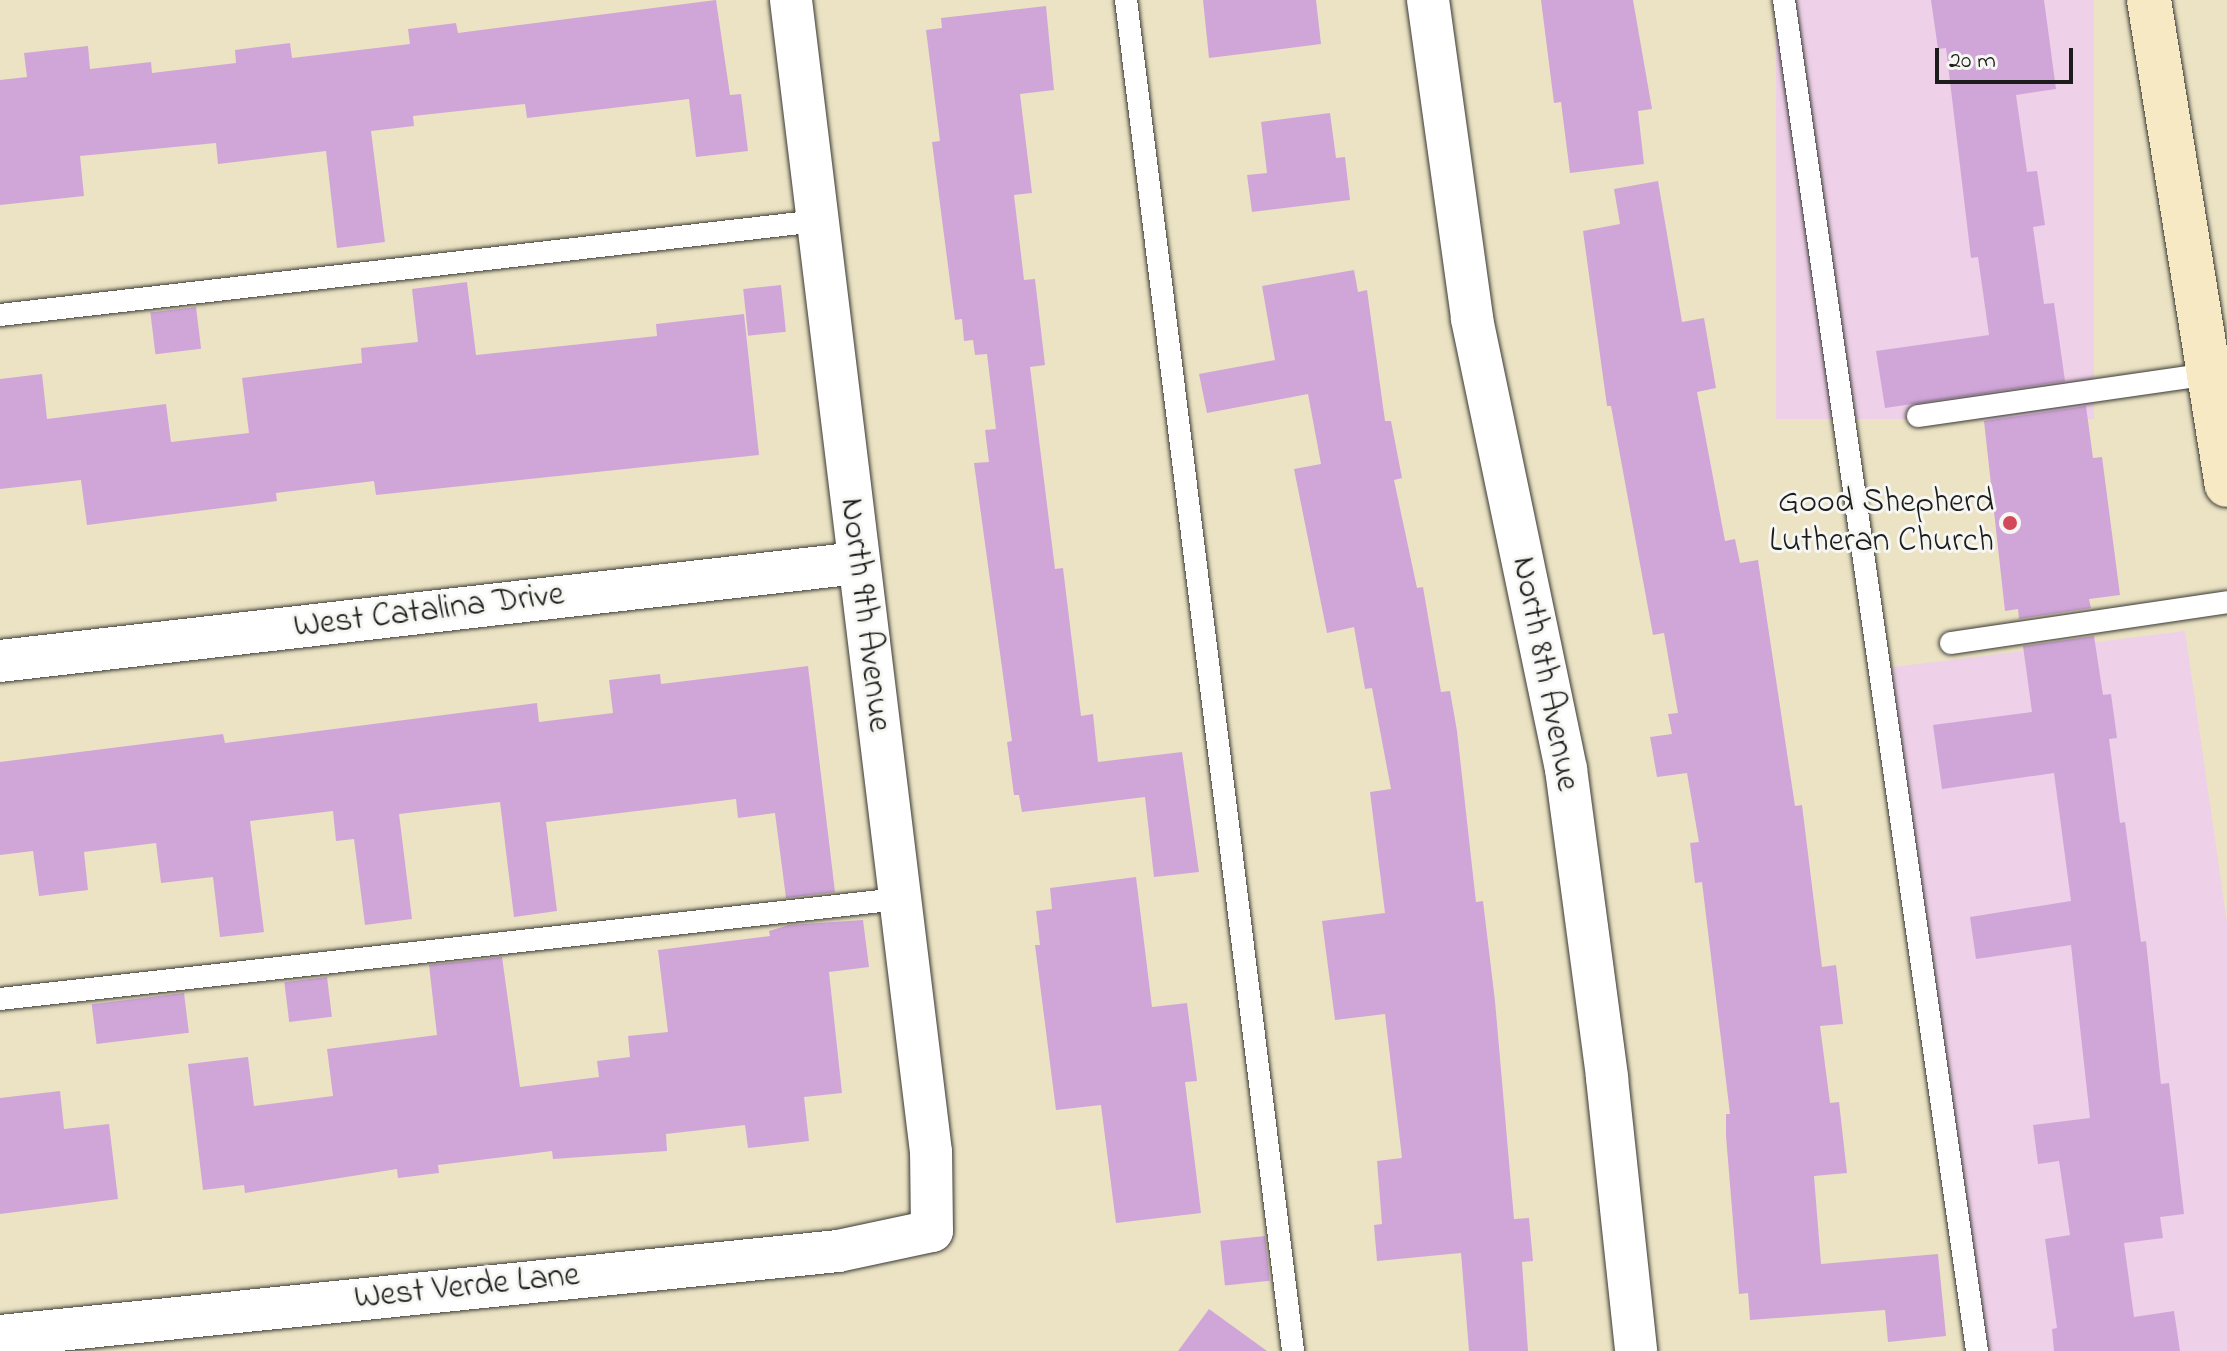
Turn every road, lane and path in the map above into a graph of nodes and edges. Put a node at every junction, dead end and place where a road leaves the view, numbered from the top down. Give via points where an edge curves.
1 (791, 0) edge
2 (1126, 0) edge
3 (1428, 0) edge
4 (1784, 0) edge
5 (2149, 0) edge
6 (817, 221) junction
7 (0, 315) edge
8 (2209, 374) junction
9 (1918, 416) dead end
10 (2227, 485) edge
11 (857, 563) junction
12 (2227, 602) edge
13 (1951, 643) dead end
14 (0, 661) edge
15 (899, 899) junction
16 (0, 999) edge
17 (932, 1231) joint
18 (0, 1336) edge
19 (1293, 1351) edge
20 (1636, 1351) edge
21 (1977, 1351) edge

1 - 6 street, North 9th Avenue
2 - 19 lane
3 - 20 street, North 8th Avenue via 1472,319 1566,769
4 - 21 lane
5 - 8 main road
6 - 7 lane
6 - 11 street, North 9th Avenue
8 - 9 lane
8 - 10 main road
11 - 14 street, West Catalina Drive
11 - 15 street, North 9th Avenue
12 - 13 lane
15 - 16 lane
15 - 17 street, North 9th Avenue via 931,1152
17 - 18 street, West Verde Lane via 838,1251

